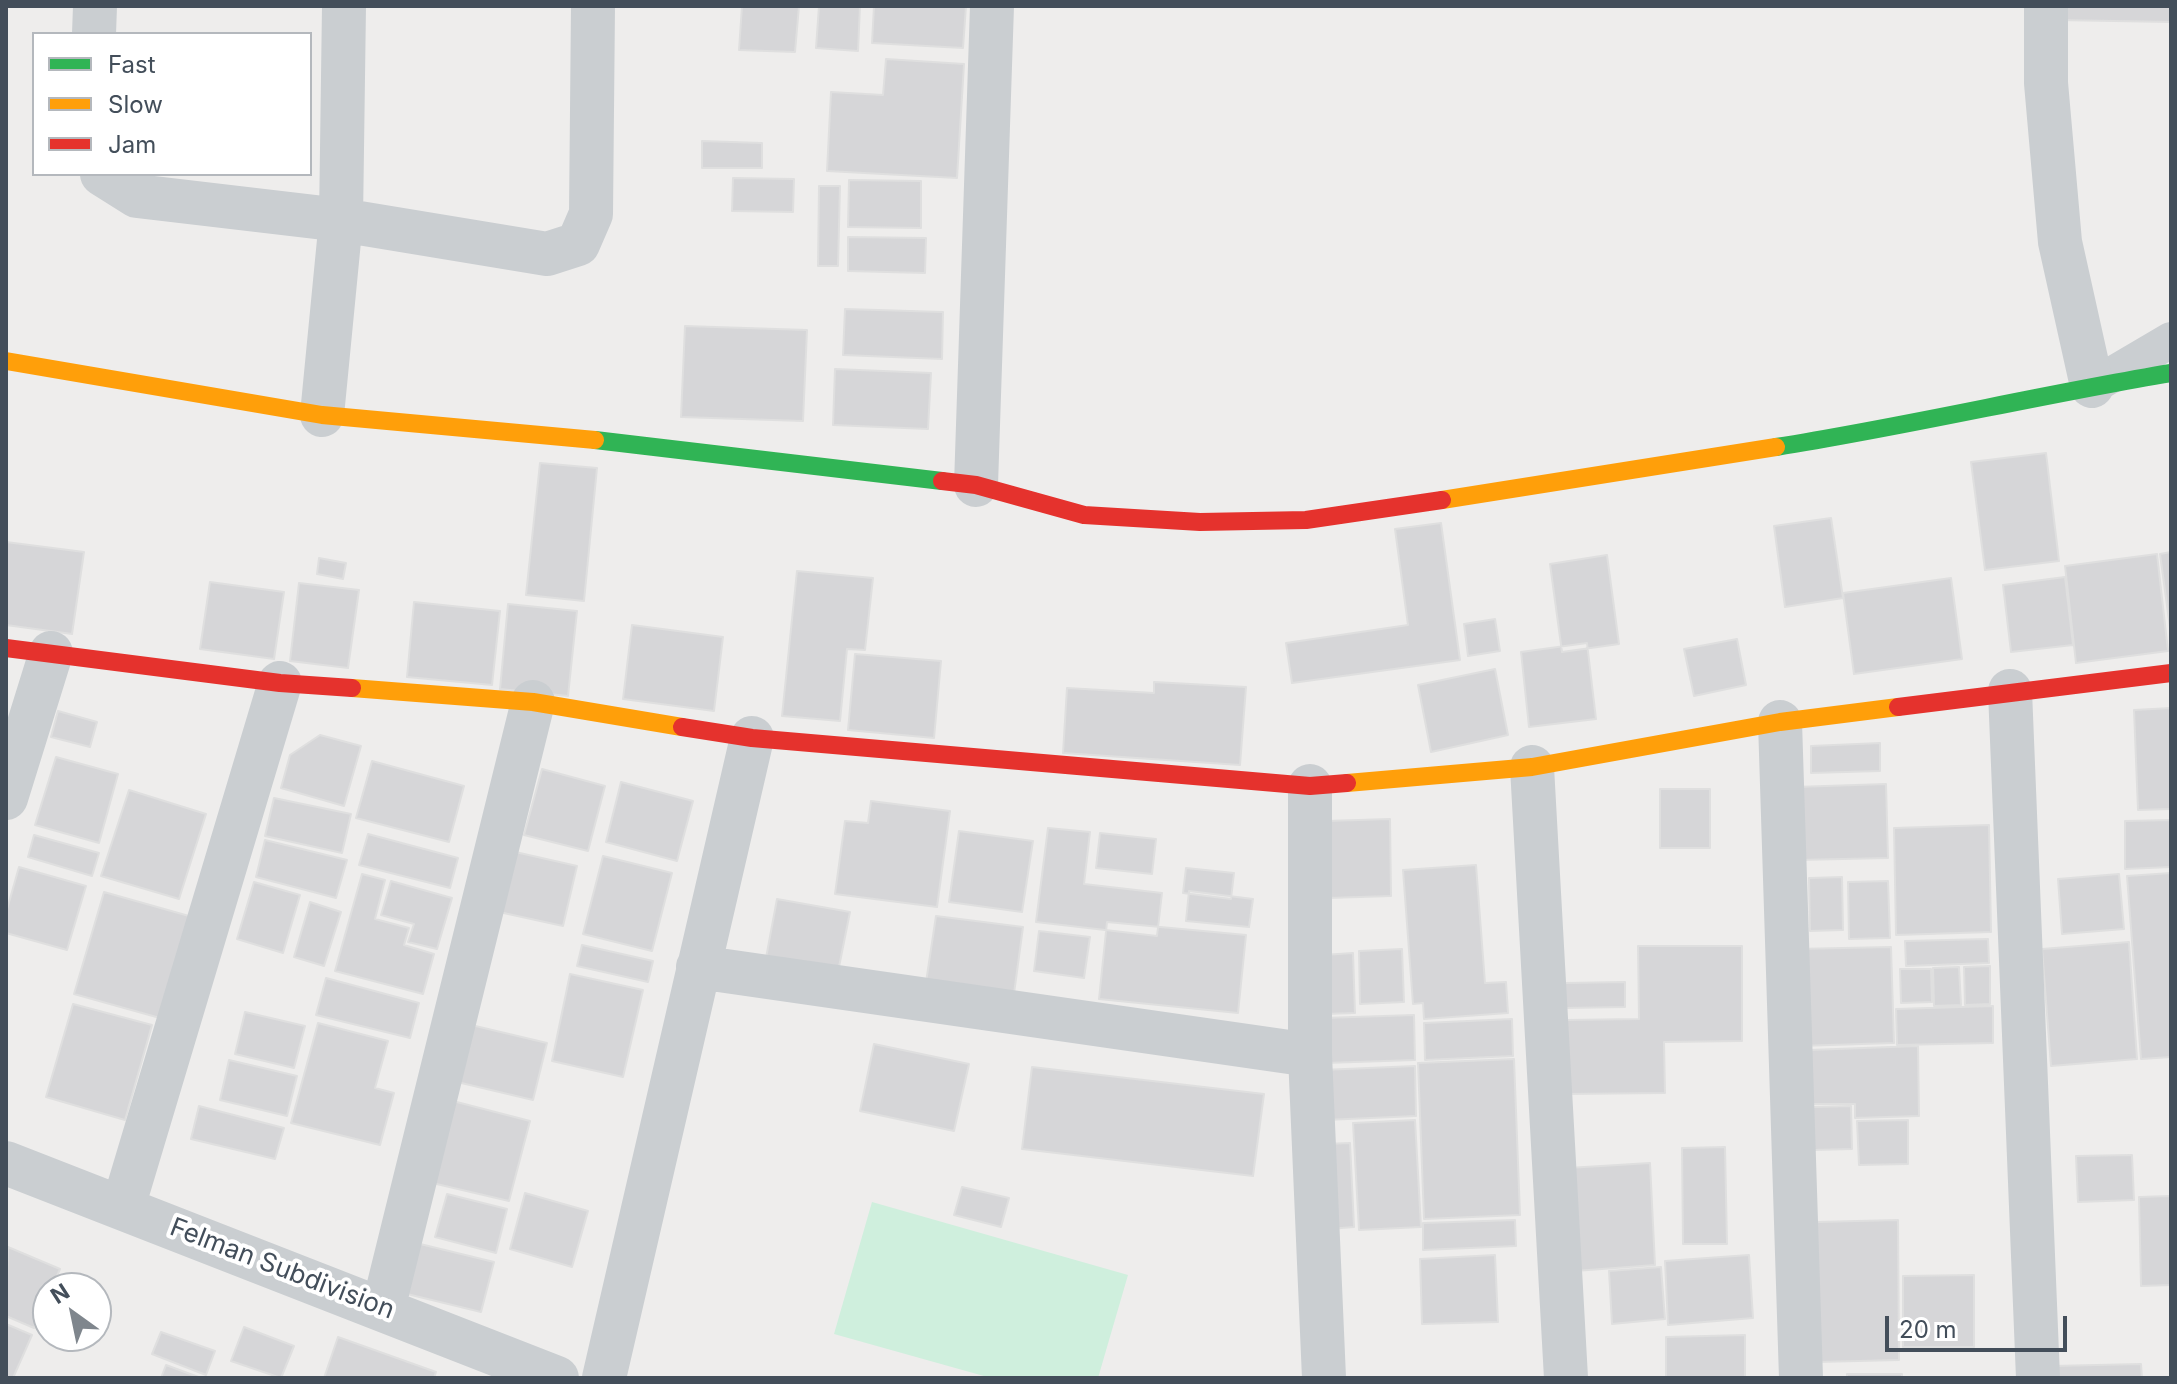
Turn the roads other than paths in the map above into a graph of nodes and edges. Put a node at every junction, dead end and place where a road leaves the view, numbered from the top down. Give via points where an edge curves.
1 (95, 6) edge
2 (344, 6) edge
3 (593, 6) edge
4 (992, 6) edge
5 (2046, 6) edge
6 (94, 32) edge
7 (105, 176) edge
8 (341, 220) junction
9 (2171, 340) edge
10 (6, 361) edge
11 (2171, 373) edge
12 (2092, 386) junction
13 (322, 415) junction
14 (976, 485) junction
15 (6, 648) edge
16 (51, 653) junction
17 (2171, 673) edge
18 (280, 683) junction
19 (2010, 691) junction
20 (533, 702) junction
21 (1780, 722) junction
22 (752, 738) junction
23 (1532, 767) junction
24 (1310, 786) junction
25 (6, 798) edge
26 (698, 967) junction
27 (1310, 1055) junction
28 (6, 1163) edge
29 (123, 1207) junction
30 (383, 1309) junction
31 (557, 1378) edge
32 (604, 1378) edge
33 (1324, 1378) edge
34 (1566, 1378) edge
35 (1801, 1378) edge
36 (2038, 1378) edge

1 - 6 street
2 - 8 street
3 - 8 street via 591,214 578,244 547,254
4 - 14 street
5 - 12 street via 2046,83 2060,242
7 - 8 street via 137,196
8 - 13 street
9 - 12 lane
10 - 13 street
11 - 12 street
12 - 14 street via 1912,425 1306,520 1200,522 1084,515
13 - 14 street via 537,433
15 - 16 street
16 - 18 street
16 - 25 street
17 - 19 street
18 - 20 street
18 - 29 street
19 - 21 street
19 - 36 street
20 - 22 street
20 - 30 street
21 - 23 street
21 - 35 street
22 - 24 street
22 - 26 street
23 - 24 street
23 - 34 street
24 - 27 street
26 - 27 street
26 - 32 street
27 - 33 street
28 - 29 street, Felman Subdivision
29 - 30 street, Felman Subdivision
30 - 31 street, Felman Subdivision

